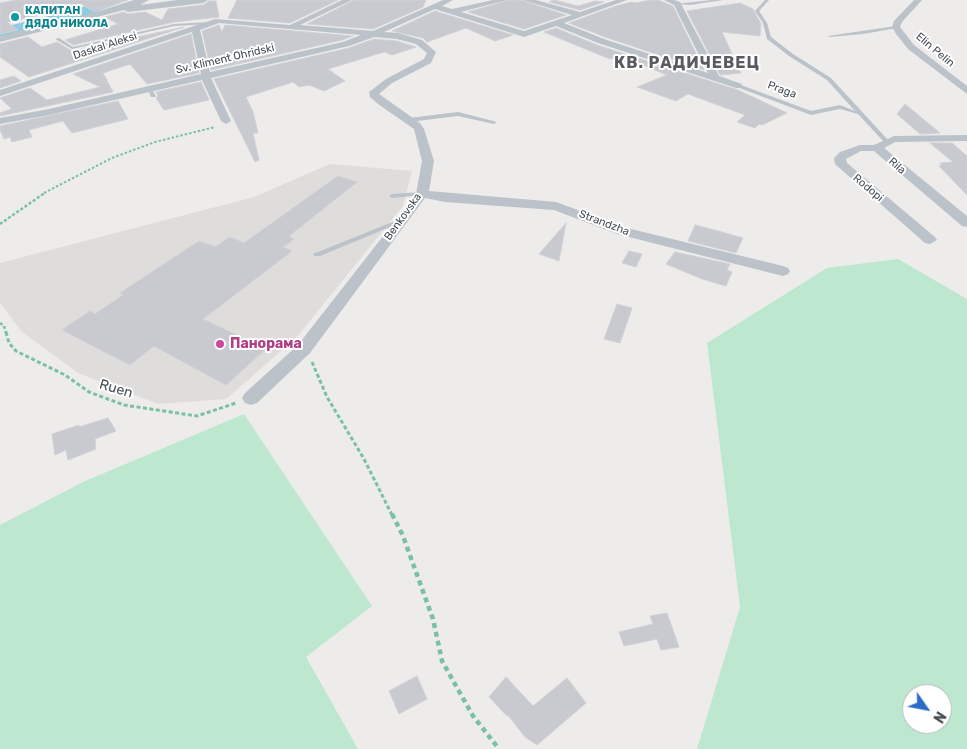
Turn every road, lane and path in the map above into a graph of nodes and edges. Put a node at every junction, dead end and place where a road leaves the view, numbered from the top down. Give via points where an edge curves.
1 (167, 0) edge
2 (203, 0) edge
3 (348, 0) edge
4 (445, 0) edge
5 (503, 0) edge
6 (527, 0) edge
7 (623, 0) edge
8 (668, 0) edge
9 (721, 0) edge
10 (767, 0) edge
11 (918, 0) edge
12 (180, 2) junction
13 (148, 3) edge
14 (677, 4) junction
15 (433, 6) junction
16 (454, 11) junction
17 (579, 14) junction
18 (214, 22) junction
19 (556, 23) junction
20 (292, 26) junction
21 (896, 27) junction
22 (195, 28) junction
23 (376, 33) junction
24 (830, 36) dead end
25 (0, 39) edge
26 (57, 40) dead end
27 (206, 77) junction
28 (716, 78) junction
29 (739, 86) joint
30 (967, 91) edge
31 (0, 93) edge
32 (859, 113) junction
33 (409, 120) junction
34 (0, 121) edge
35 (226, 121) joint
36 (494, 122) dead end
37 (967, 138) edge
38 (881, 145) junction
39 (422, 194) junction
40 (392, 196) dead end
41 (400, 221) junction
42 (967, 223) edge
43 (0, 224) edge
44 (930, 240) dead end
45 (317, 254) dead end
46 (783, 270) dead end
47 (0, 323) edge
48 (304, 349) junction
49 (252, 398) joint
50 (500, 749) edge

1 - 12 street
2 - 12 street
3 - 20 street
4 - 15 street, Sv. Kliment Ohridski
5 - 16 street
6 - 17 street
7 - 17 street
8 - 14 street
9 - 14 lane
10 - 32 lane via 757,11 769,38 829,79
11 - 21 street
12 - 13 street
13 - 25 street
14 - 28 street
15 - 16 street
15 - 23 street, Sv. Kliment Ohridski
16 - 19 street via 524,34
17 - 19 street
18 - 20 street, Benkovska
18 - 22 street, Daskal Aleksi
18 - 26 lane via 174,25 72,48
19 - 28 street, Praga
20 - 23 street, Benkovska
21 - 24 lane
21 - 30 street, Elin Pelin via 911,47
22 - 27 street
22 - 31 street, Daskal Aleksi
23 - 27 street, Sv. Kliment Ohridski via 346,44
23 - 33 street, Benkovska via 407,37 432,52 428,61 374,92 382,102
27 - 34 street, Sv. Kliment Ohridski via 151,93
27 - 35 street
28 - 29 street, Praga
29 - 32 lane, Praga via 811,113 840,107
32 - 38 lane
33 - 36 lane via 458,114
33 - 39 street, Benkovska via 419,129 428,161
35 - 43 path via 112,158 50,189
37 - 38 street, Rila via 894,139
38 - 42 street, Rila
38 - 44 street, Rodopi via 844,154 840,158 842,164
39 - 40 lane
39 - 41 street, Benkovska
39 - 46 street, Strandzha via 556,206 622,231
41 - 45 lane
41 - 48 street, Benkovska
47 - 49 path, Ruen via 16,351 65,375 89,392 124,405 197,416
48 - 49 street, Benkovska
48 - 50 path via 402,536 433,618 442,661 473,716

